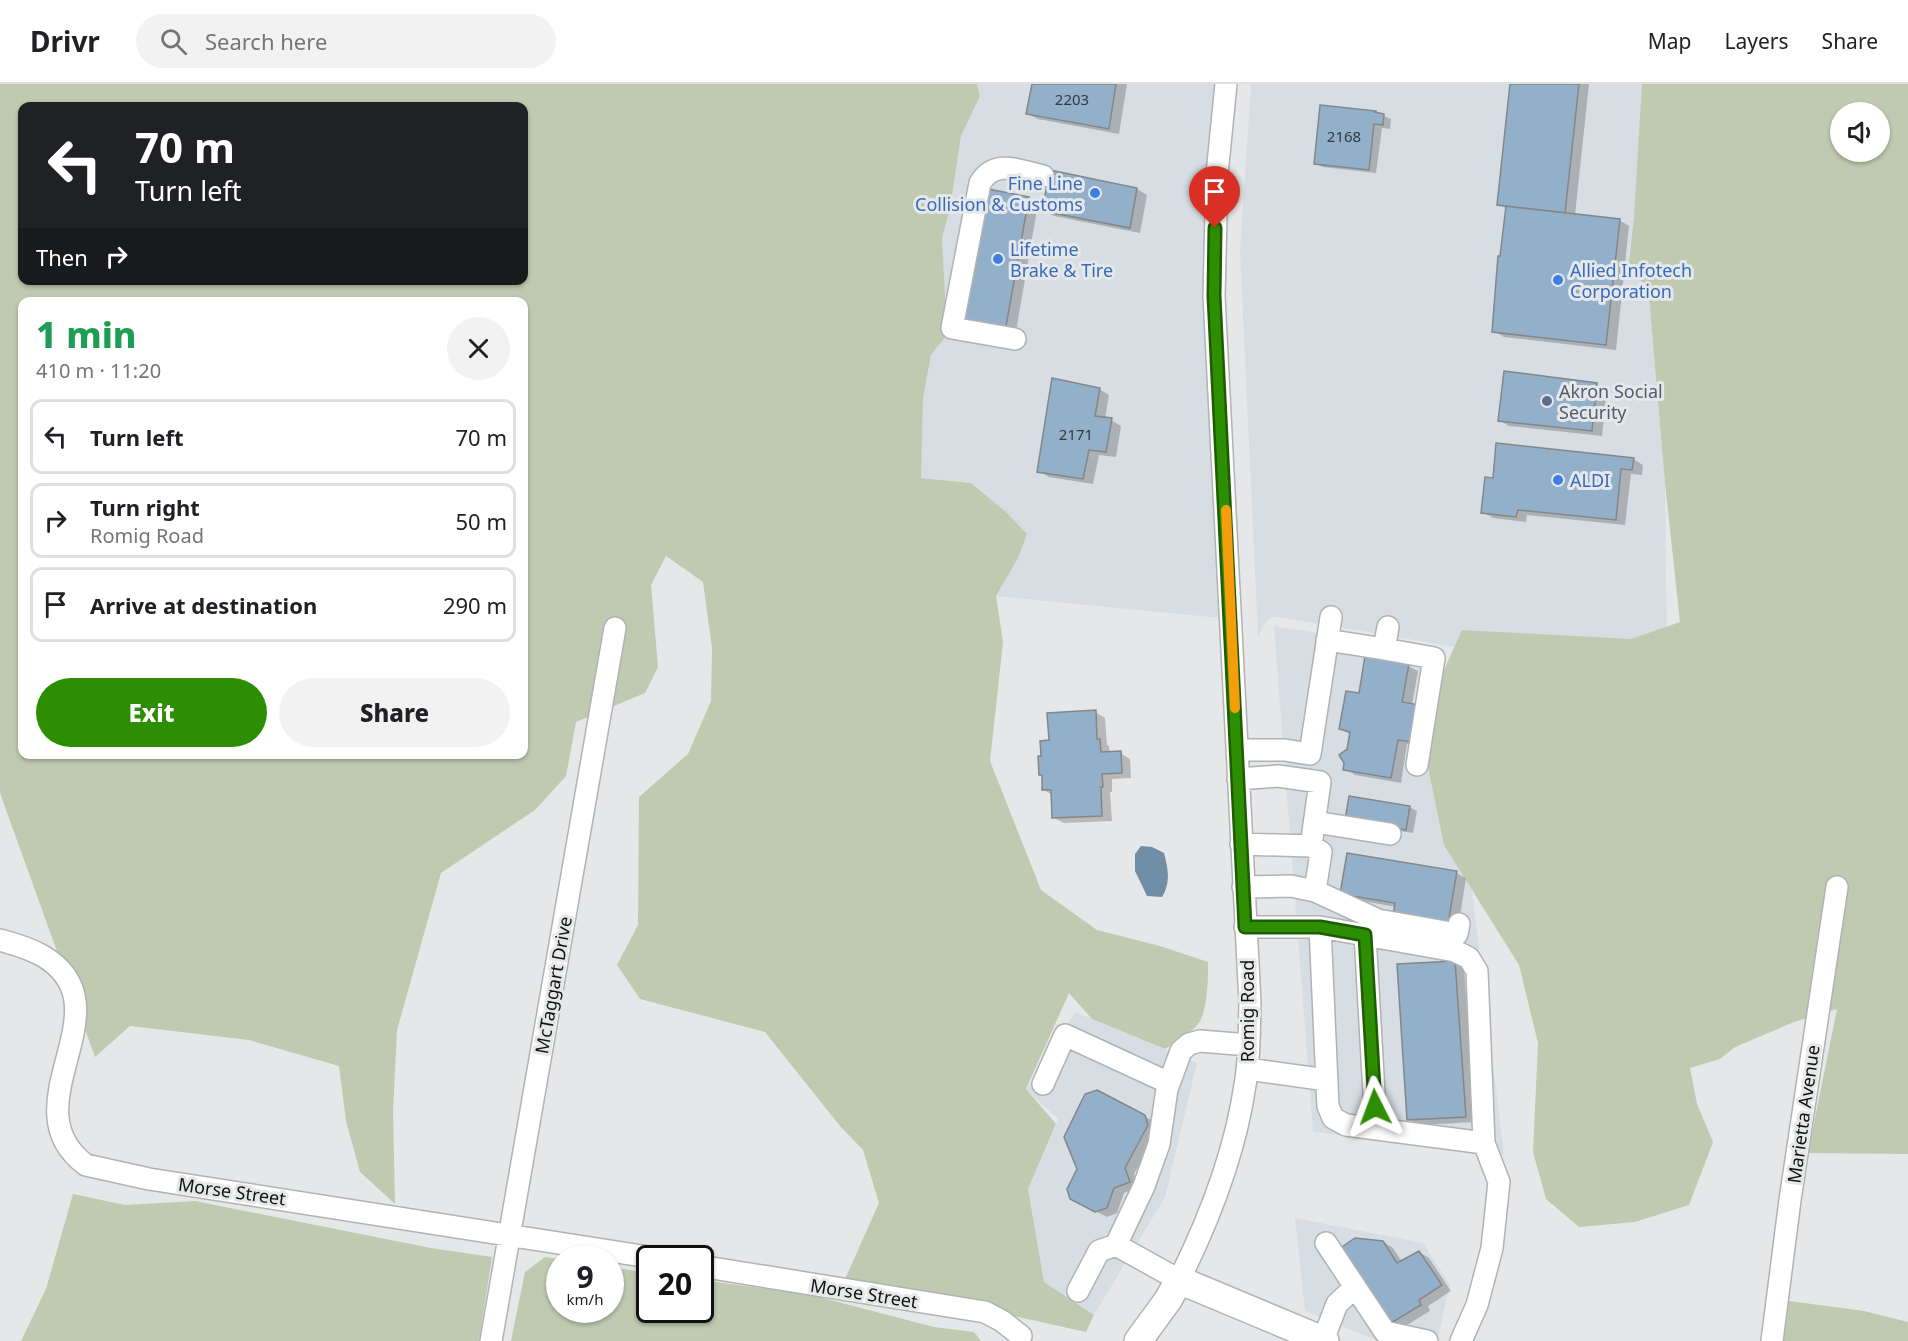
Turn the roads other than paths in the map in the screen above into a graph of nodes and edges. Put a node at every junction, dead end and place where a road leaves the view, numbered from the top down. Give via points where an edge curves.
1 (1226, 84) edge
2 (1043, 176) dead end
3 (1014, 339) dead end
4 (1330, 617) dead end
5 (1388, 627) dead end
6 (615, 628) dead end
7 (1327, 640) junction
8 (1384, 649) junction
9 (1237, 750) junction
10 (1417, 765) dead end
11 (1238, 778) junction
12 (1315, 822) junction
13 (1390, 834) dead end
14 (1241, 844) junction
15 (1311, 846) junction
16 (1243, 887) junction
17 (1837, 887) dead end
18 (1316, 891) junction
19 (1459, 924) dead end
20 (1245, 927) junction
21 (1320, 927) junction
22 (1365, 935) junction
23 (0, 940) edge
24 (1249, 1045) junction
25 (1247, 1070) junction
26 (1327, 1080) junction
27 (1169, 1083) junction
28 (1043, 1084) dead end
29 (1376, 1128) junction
30 (1484, 1143) junction
31 (509, 1236) junction
32 (1326, 1243) dead end
33 (1116, 1245) junction
34 (636, 1255) edge
35 (714, 1268) edge
36 (1179, 1280) junction
37 (1355, 1287) junction
38 (1078, 1291) dead end
39 (1021, 1336) dead end
40 (1383, 1336) edge
41 (1324, 1340) edge
42 (492, 1341) edge
43 (1138, 1341) edge
44 (1427, 1341) edge
45 (1461, 1341) edge
46 (1772, 1341) edge

1 - 9 street, Romig Road via 1217,174 1214,296
2 - 3 street via 996,168 980,183 952,328
4 - 7 street
5 - 8 street
6 - 31 street, McTaggart Drive
7 - 8 street
7 - 9 street via 1310,754
8 - 10 street via 1434,658
9 - 11 street, Romig Road
11 - 12 street via 1278,776 1320,782
11 - 14 street, Romig Road
12 - 13 street
12 - 15 street
14 - 15 street
14 - 16 street, Romig Road
15 - 18 street via 1321,852
16 - 18 street via 1291,886
16 - 20 street, Romig Road
17 - 46 street, Marietta Avenue
18 - 19 street via 1378,920 1457,934
20 - 21 street
20 - 24 street, Romig Road
21 - 22 street
21 - 26 street
22 - 29 street
22 - 30 street via 1455,951 1469,958 1477,970
23 - 31 street, Morse Street via 45,957 71,987 74,1029 59,1090 57,1116 64,1142 86,1166
24 - 25 street, Romig Road
24 - 27 street via 1200,1041 1190,1044 1180,1051
25 - 26 street
25 - 36 street, Romig Road via 1237,1128 1221,1182
26 - 29 street via 1328,1106 1333,1118 1346,1125
27 - 28 street via 1065,1035
27 - 33 street via 1159,1144
29 - 30 street
30 - 45 street via 1498,1182 1492,1248 1477,1305
31 - 34 street, Morse Street
31 - 42 street, McTaggart Drive
32 - 37 street
33 - 36 street
33 - 38 street via 1099,1251
35 - 39 street, Morse Street via 985,1312
36 - 41 main road
36 - 43 main road
37 - 40 street
37 - 41 street via 1337,1304
40 - 44 street

